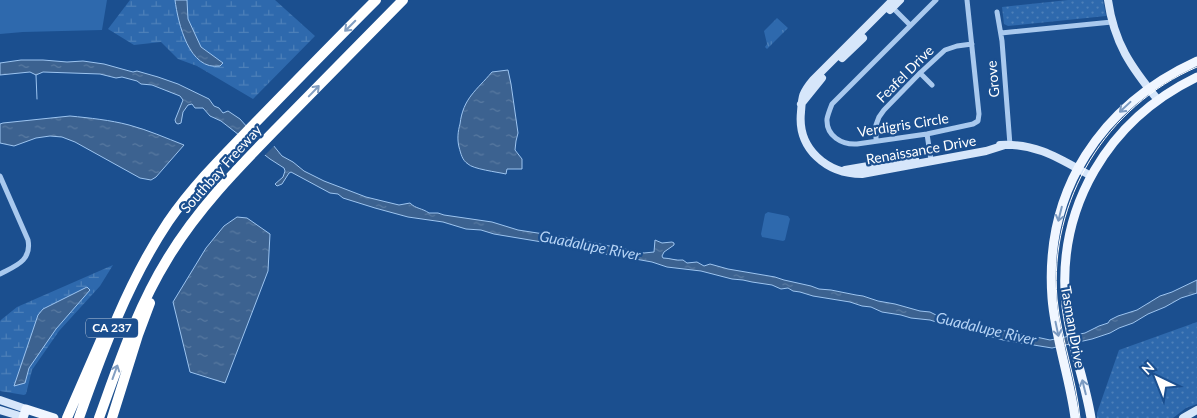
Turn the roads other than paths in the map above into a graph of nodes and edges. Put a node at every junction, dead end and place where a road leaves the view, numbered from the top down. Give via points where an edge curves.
1 (376, 0) edge
2 (403, 0) edge
3 (900, 0) edge
4 (936, 0) edge
5 (967, 0) edge
6 (1108, 0) edge
7 (891, 4) edge
8 (997, 12) dead end
9 (1112, 22) junction
10 (910, 25) junction
11 (1001, 33) junction
12 (972, 44) junction
13 (1197, 61) edge
14 (920, 73) junction
15 (1197, 77) edge
16 (932, 85) dead end
17 (1148, 88) junction
18 (1158, 100) junction
19 (927, 134) junction
20 (876, 141) junction
21 (1008, 145) junction
22 (931, 158) junction
23 (1078, 169) junction
24 (0, 176) edge
25 (1091, 176) junction
26 (169, 256) junction
27 (0, 274) edge
28 (0, 400) edge
29 (0, 410) edge
30 (1197, 410) edge
31 (24, 416) edge
32 (74, 416) edge
33 (54, 418) edge
34 (99, 418) edge
35 (112, 418) edge
36 (1075, 418) edge
37 (1091, 418) edge
38 (1183, 418) edge

1 -> 32 highway, Southbay Freeway / CA 237 via 202,178 181,204 124,299
26 -> 2 highway, Southbay Freeway / CA 237 via 201,210 240,165
3 - 7 street, Renaissance Drive
4 - 10 street, Verdigris Circle
5 - 12 street, Verdigris Circle
6 - 9 street
7 - 10 street
7 - 22 street, Renaissance Drive via 816,84 802,104 800,128 812,153 832,168 842,170
8 - 11 street, Grove
9 - 11 street
9 - 17 street via 1126,56
10 - 20 street, Verdigris Circle via 832,104 829,112 830,131 839,141 849,145
11 - 21 street, Grove
12 - 14 street, Feafel Drive via 945,50
12 - 19 street, Verdigris Circle via 978,121
13 - 17 main road, Tasman Drive
14 - 16 street
14 - 20 street, Feafel Drive via 879,117
15 - 18 main road, Tasman Drive
17 - 18 street
17 -> 23 main road, Tasman Drive via 1104,129
18 - 25 main road, Tasman Drive via 1122,132
19 - 20 street, Verdigris Circle
19 - 22 street
21 - 22 street, Renaissance Drive
21 - 23 street, Renaissance Drive via 1042,150
23 - 25 street, Renaissance Drive
23 -> 36 main road, Tasman Drive via 1059,219 1052,264 1055,321
24 - 27 street via 30,246 24,259
37 -> 25 main road, Tasman Drive via 1069,323 1065,265 1078,205
34 -> 26 highway, Southbay Freeway / CA 237 via 128,337 154,280
26 - 35 highway via 138,334
28 - 31 street
29 - 31 street
30 - 38 street
31 - 33 main road

